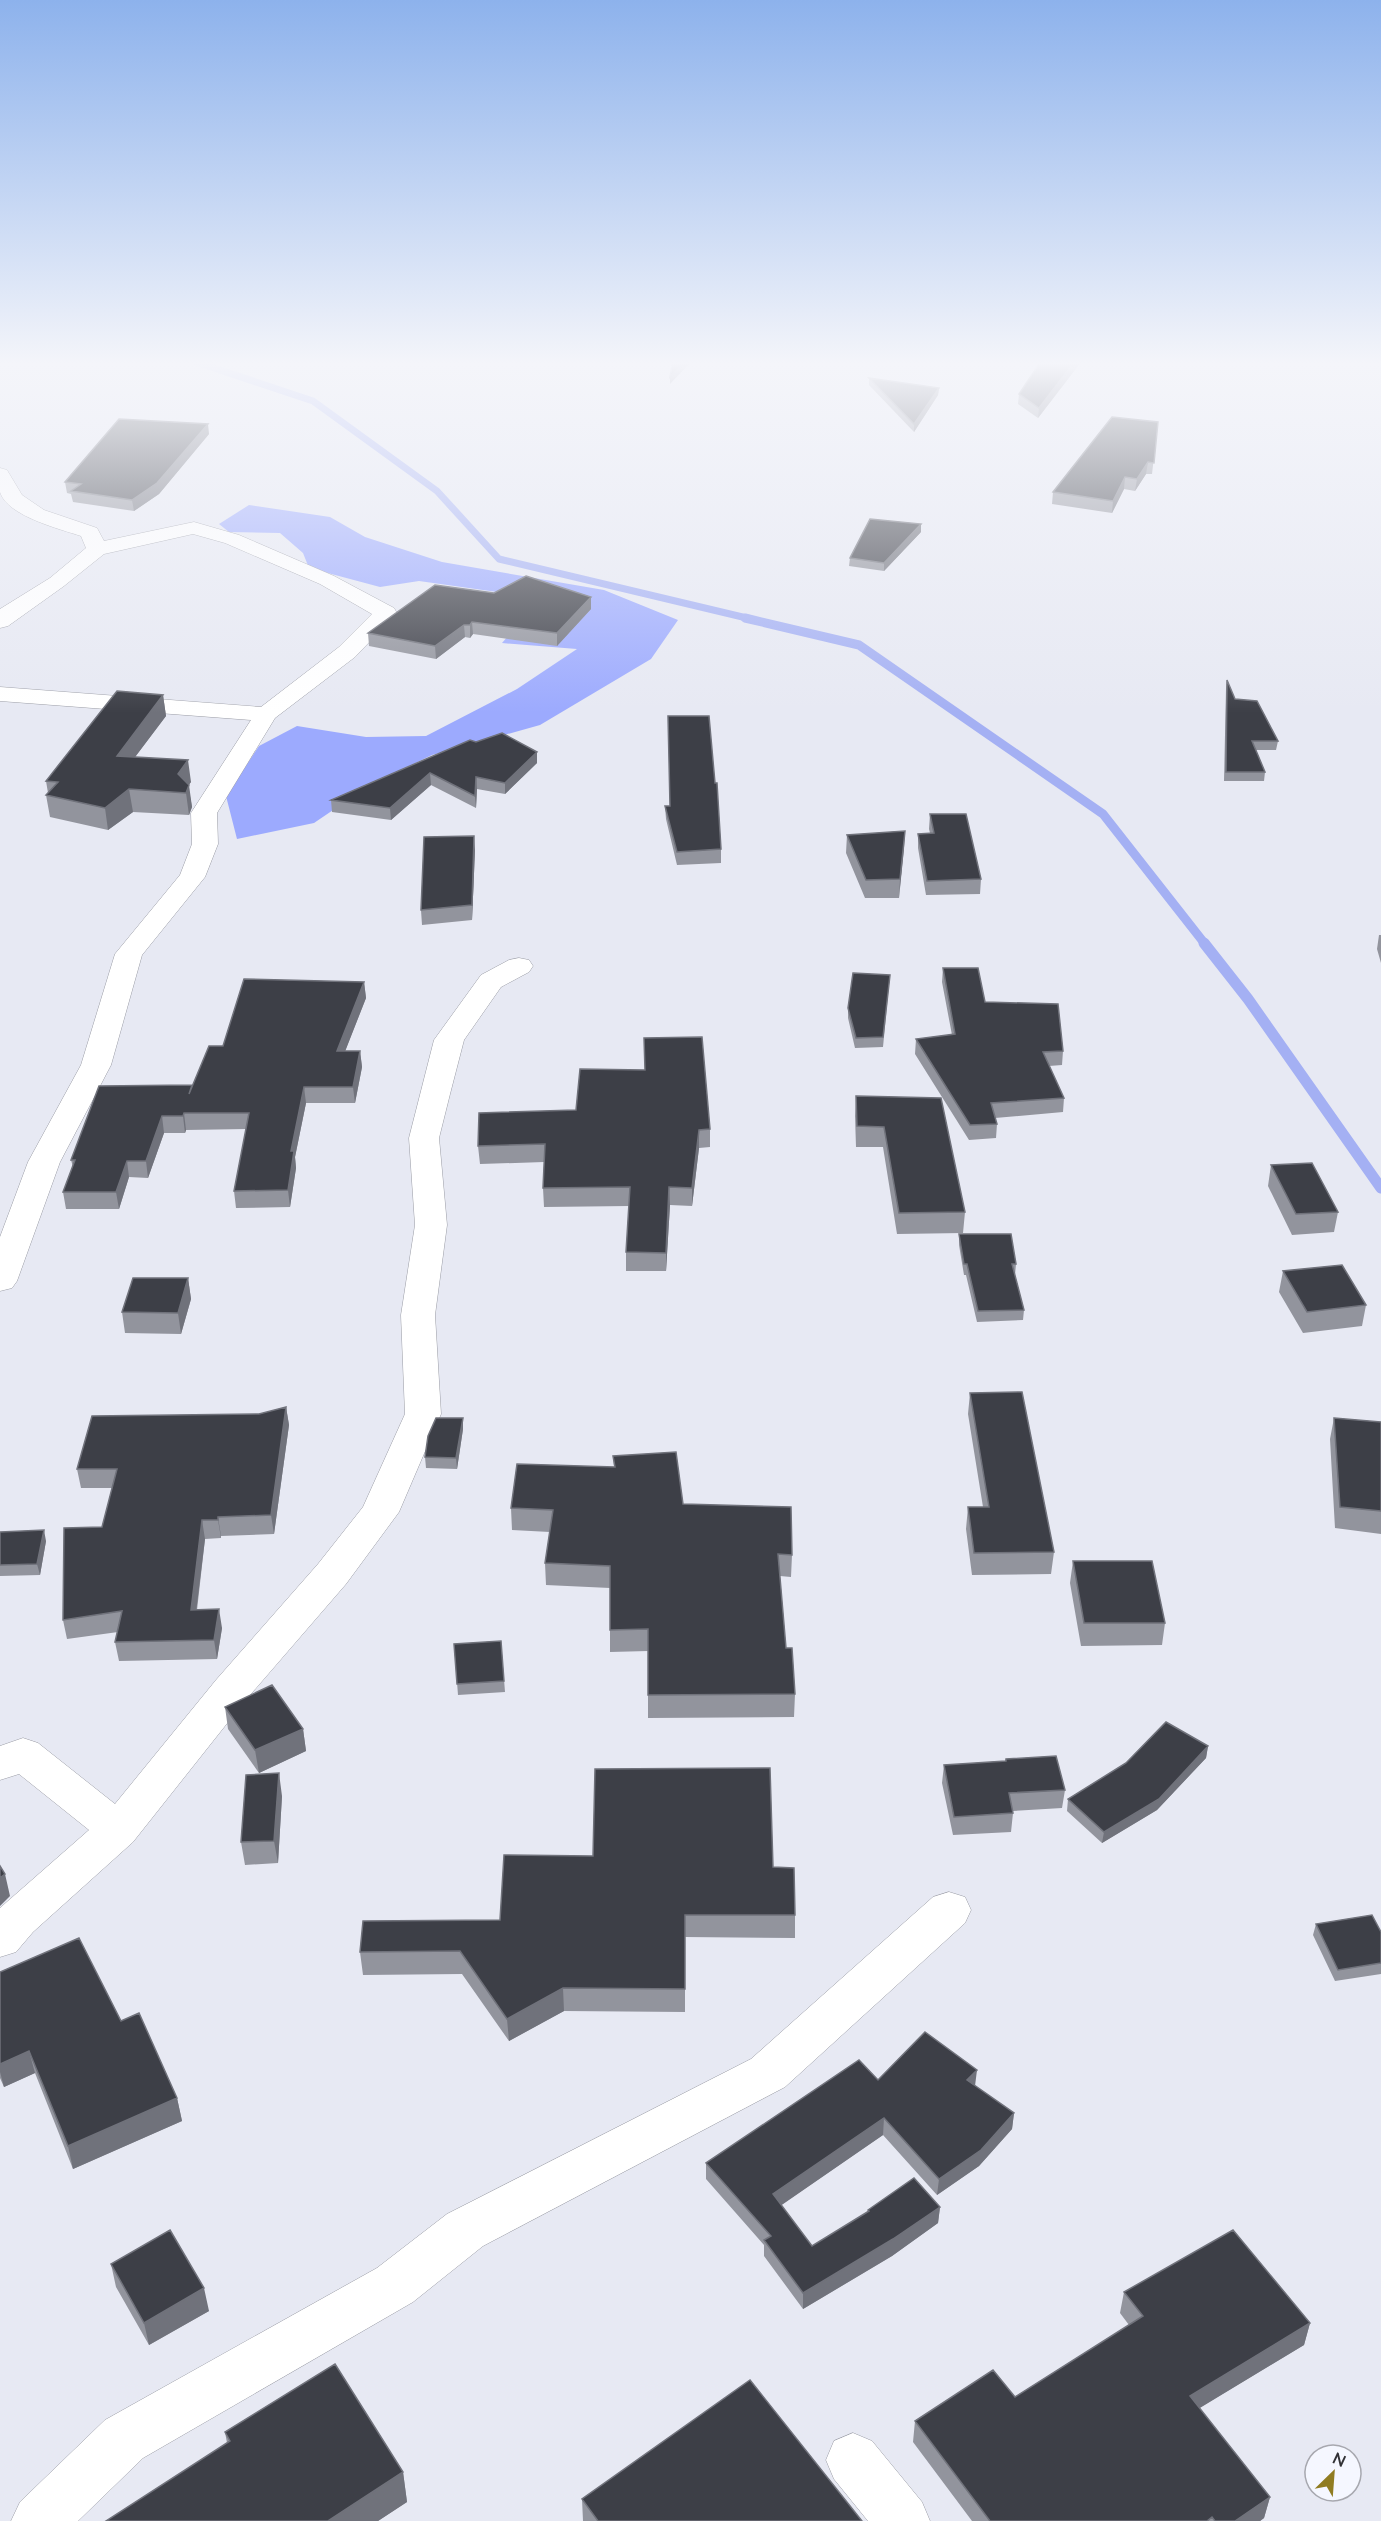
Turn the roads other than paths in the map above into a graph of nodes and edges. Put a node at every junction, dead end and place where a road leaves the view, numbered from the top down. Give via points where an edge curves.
1 (3, 479) edge
2 (97, 549) junction
3 (0, 621) edge
4 (0, 694) edge
5 (266, 714) junction
6 (519, 966) dead end
7 (0, 1281) edge
8 (0, 1764) edge
9 (118, 1830) junction
10 (949, 1910) dead end
11 (0, 1939) edge
12 (853, 2460) dead end
13 (39, 2521) edge
14 (903, 2521) edge

1 - 2 street via 14,499 37,514 90,532
2 - 3 street
2 - 5 street via 195,528 232,539 327,580 386,613 347,652
4 - 5 street
5 - 7 street via 204,813 205,844 192,877 129,954 96,1065 45,1162
6 - 9 street via 492,981 449,1040 435,1094 424,1138 431,1226 418,1315 423,1414 381,1512
8 - 9 street via 23,1755
9 - 11 street via 17,1919
10 - 13 street via 768,2073 465,2230 394,2285 124,2439
12 - 14 street

